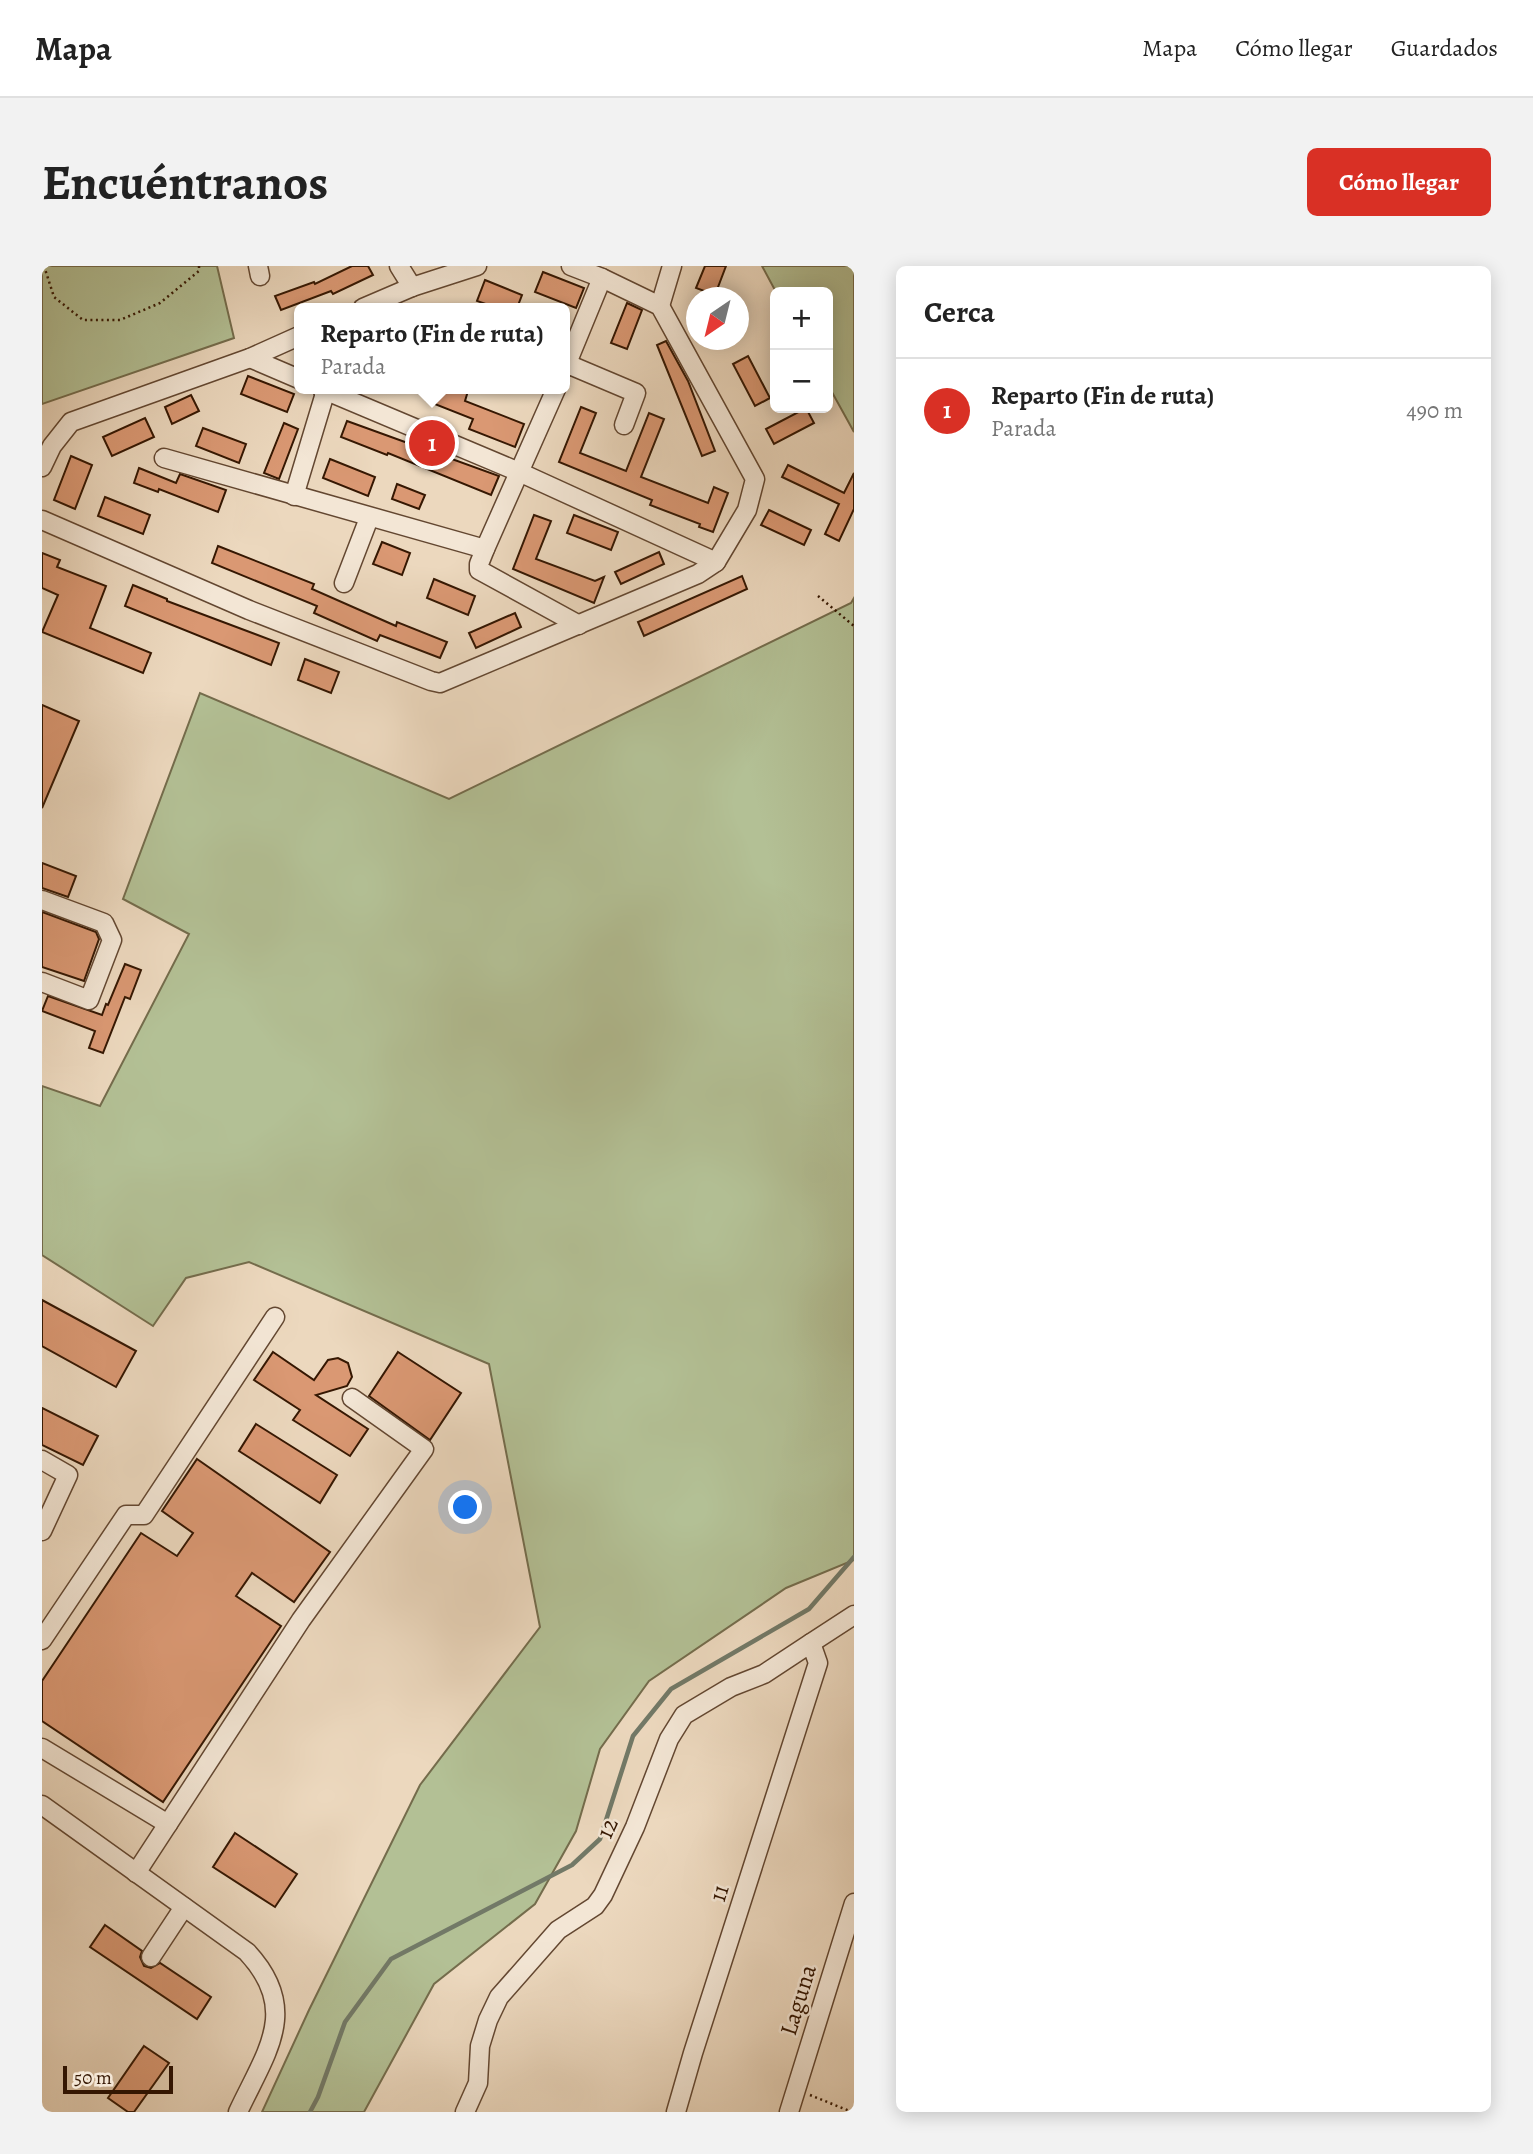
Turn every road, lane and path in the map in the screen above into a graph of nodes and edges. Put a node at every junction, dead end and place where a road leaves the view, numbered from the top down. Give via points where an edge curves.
1 (44, 266) edge
2 (199, 266) edge
3 (400, 266) edge
4 (477, 266) edge
5 (571, 266) edge
6 (673, 266) edge
7 (602, 278) junction
8 (412, 287) junction
9 (375, 303) edge
10 (660, 306) junction
11 (294, 338) edge
12 (570, 355) edge
13 (250, 358) junction
14 (570, 367) edge
15 (294, 377) edge
16 (323, 394) edge
17 (336, 394) edge
18 (554, 394) edge
19 (624, 425) dead end
20 (164, 458) dead end
21 (42, 467) edge
22 (519, 472) junction
23 (294, 496) junction
24 (369, 518) junction
25 (42, 520) edge
26 (485, 549) junction
27 (716, 562) junction
28 (344, 583) dead end
29 (818, 596) dead end
30 (579, 625) junction
31 (854, 626) edge
32 (42, 900) edge
33 (42, 982) edge
34 (275, 1317) dead end
35 (352, 1398) dead end
36 (42, 1460) edge
37 (42, 1531) edge
38 (854, 1615) edge
39 (42, 1640) edge
40 (811, 1643) junction
41 (42, 1748) edge
42 (42, 1805) edge
43 (168, 1824) junction
44 (136, 1873) junction
45 (854, 1903) edge
46 (184, 1907) junction
47 (151, 1957) dead end
48 (796, 2089) junction
49 (238, 2112) edge
50 (465, 2112) edge
51 (676, 2112) edge
52 (789, 2112) edge
53 (852, 2112) edge

1 - 2 path via 54,297 83,320 120,320 160,303 199,271
3 - 8 street
4 - 8 street
5 - 7 street
6 - 10 street
7 - 10 street
7 - 12 street
8 - 9 street
10 - 27 street via 755,479 747,510
11 - 13 street
13 - 15 street
13 - 21 street via 71,422
14 - 19 street via 636,393
16 - 23 street
17 - 22 street
18 - 22 street
20 - 23 street
22 - 26 street
22 - 27 street
23 - 24 street
24 - 26 street
24 - 28 street
25 - 30 street via 249,610 431,681 448,681
26 - 30 street via 479,570
27 - 30 street
29 - 31 path
32 - 33 street via 104,923 112,940 89,1000
34 - 39 street via 144,1515 126,1514
35 - 43 street via 424,1449 302,1620
36 - 37 street via 68,1475
38 - 40 street, 12
40 - 50 street, 12 via 764,1674 684,1715 669,1738 603,1895 595,1906 558,1930 499,1997 480,2046 478,2083
40 - 51 street, 11 via 818,1662
41 - 43 street
42 - 44 street
43 - 44 street
44 - 46 street
45 - 48 street, Laguna
46 - 47 street
46 - 49 street via 247,1952 273,1990 276,2016 271,2041
48 - 52 street, Laguna
48 - 53 path

